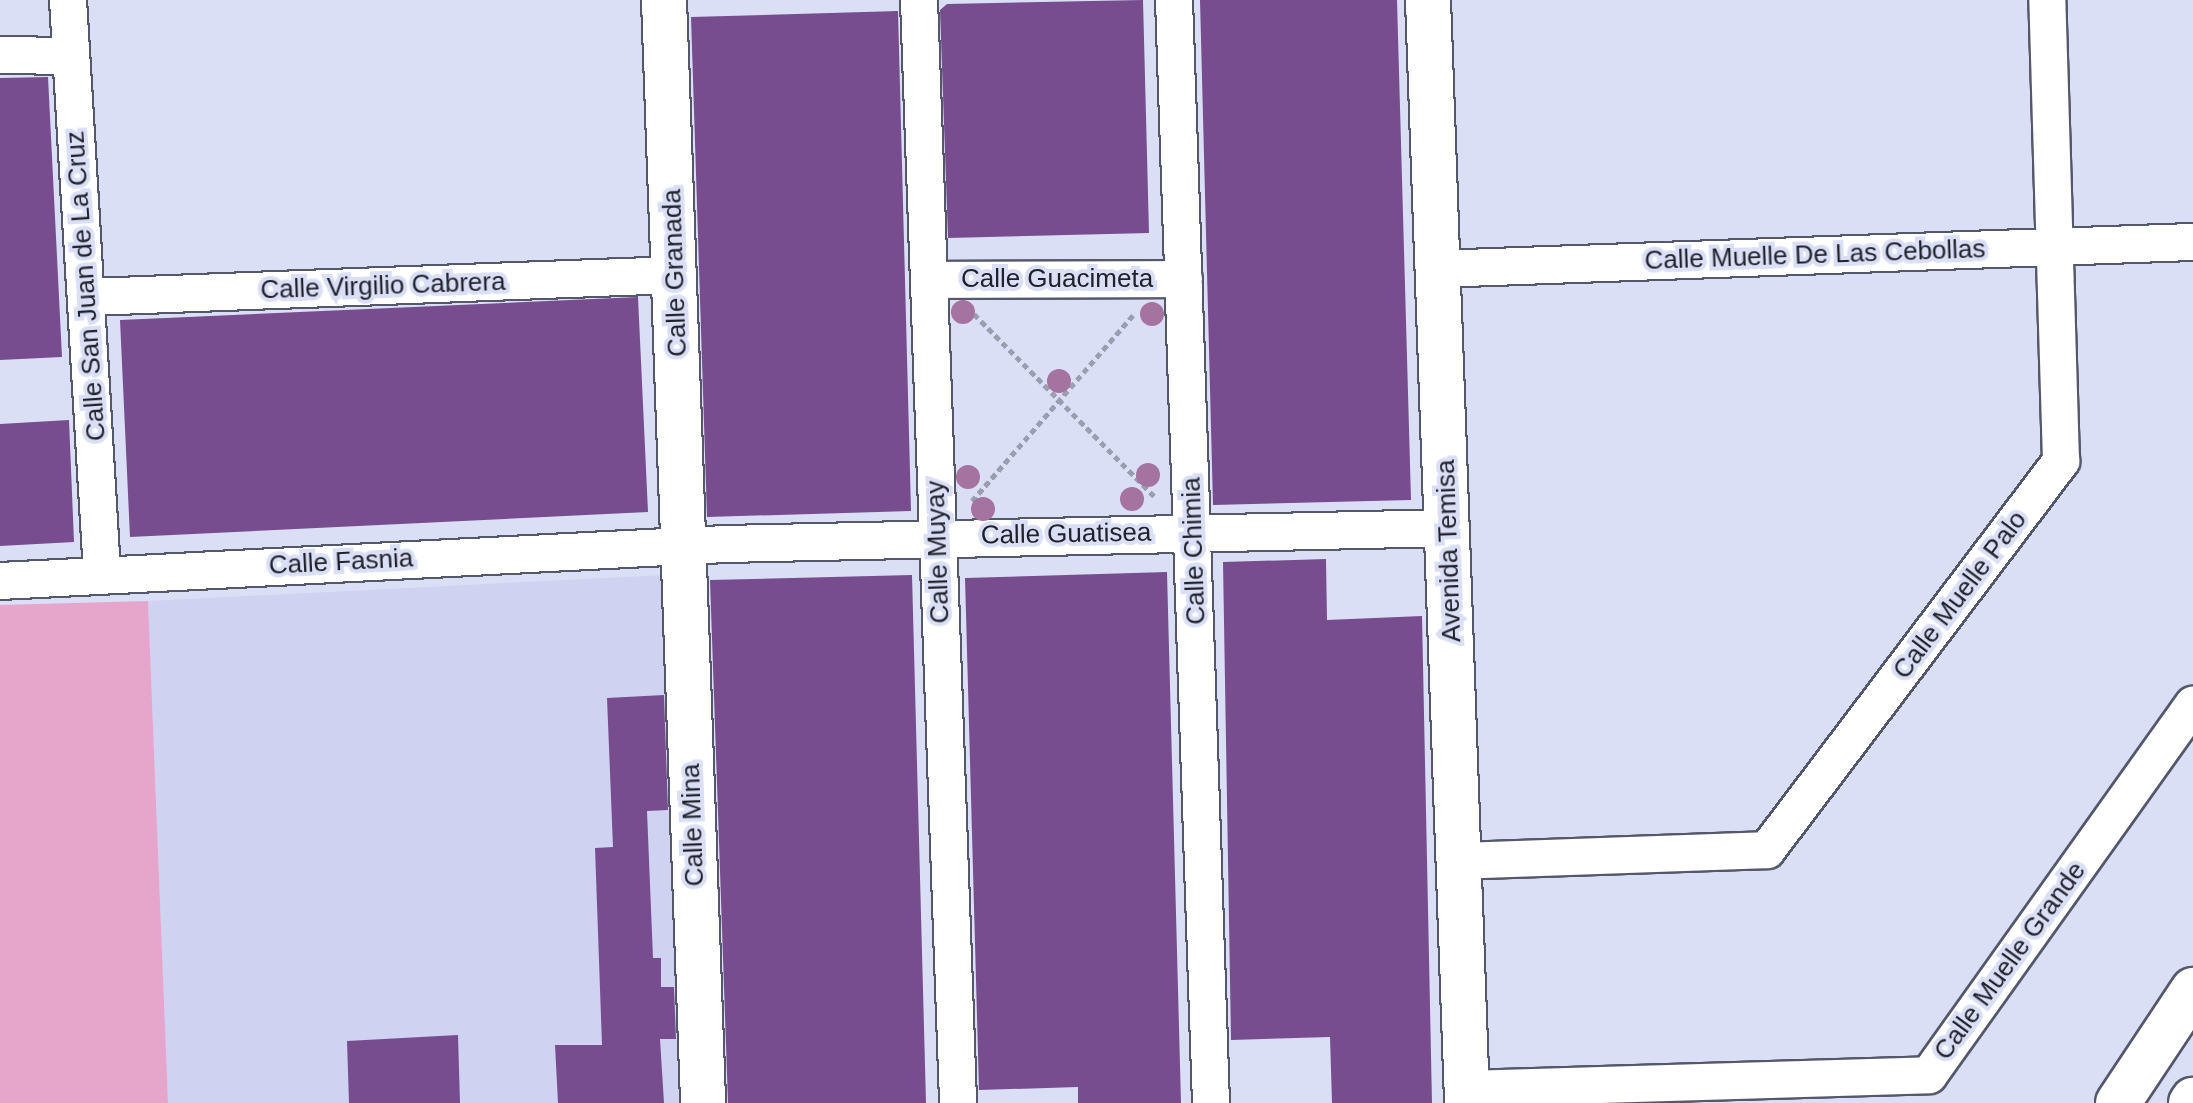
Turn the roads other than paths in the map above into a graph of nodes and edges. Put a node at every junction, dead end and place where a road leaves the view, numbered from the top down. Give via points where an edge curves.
1 (68, 0) edge
2 (664, 0) edge
3 (919, 0) edge
4 (1174, 0) edge
5 (1428, 0) edge
6 (2047, 0) edge
7 (0, 55) edge
8 (70, 56) junction
9 (2193, 242) edge
10 (2054, 247) junction
11 (1437, 269) junction
12 (676, 275) junction
13 (1184, 279) junction
14 (944, 280) junction
15 (90, 297) junction
16 (950, 524) junction
17 (1450, 528) junction
18 (1194, 533) junction
19 (683, 547) junction
20 (102, 573) junction
21 (0, 581) edge
22 (2193, 705) edge
23 (1458, 861) junction
24 (2193, 990) edge
25 (1467, 1096) edge
26 (703, 1103) edge
27 (958, 1103) edge
28 (1211, 1103) edge
29 (2118, 1103) edge

1 - 8 street, Calle San Juan de La Cruz
2 - 12 main road, Calle Granada
3 - 14 street, Calle Muyay
4 - 13 street, Calle Chimia
5 - 11 main road, Avenida Temisa
6 - 10 street, Calle Muelle Palo
7 - 8 street
8 - 15 street, Calle San Juan de La Cruz
9 - 10 street, Calle Muelle De Las Cebollas
10 - 11 street, Calle Muelle De Las Cebollas
10 - 23 street, Calle Muelle Palo via 2061,461 1767,850
11 - 17 main road, Avenida Temisa
12 - 15 street, Calle Virgilio Cabrera
12 - 19 main road, Calle Granada
13 - 14 street, Calle Guacimeta
13 - 18 street, Calle Chimia
14 - 16 street, Calle Muyay
15 - 20 street, Calle San Juan de La Cruz
16 - 18 street, Calle Guatisea
16 - 19 street, Calle Guatisea
16 - 27 street, Calle Muyay
17 - 18 street, Calle Guatisea
17 - 23 main road, Avenida Temisa
18 - 28 street, Calle Chimia
19 - 20 street, Calle Fasnia
19 - 26 main road, Calle Mina
20 - 21 street, Calle Fasnia
22 - 25 street, Calle Muelle Grande via 1929,1075
23 - 25 main road, Avenida Temisa
24 - 29 main road

